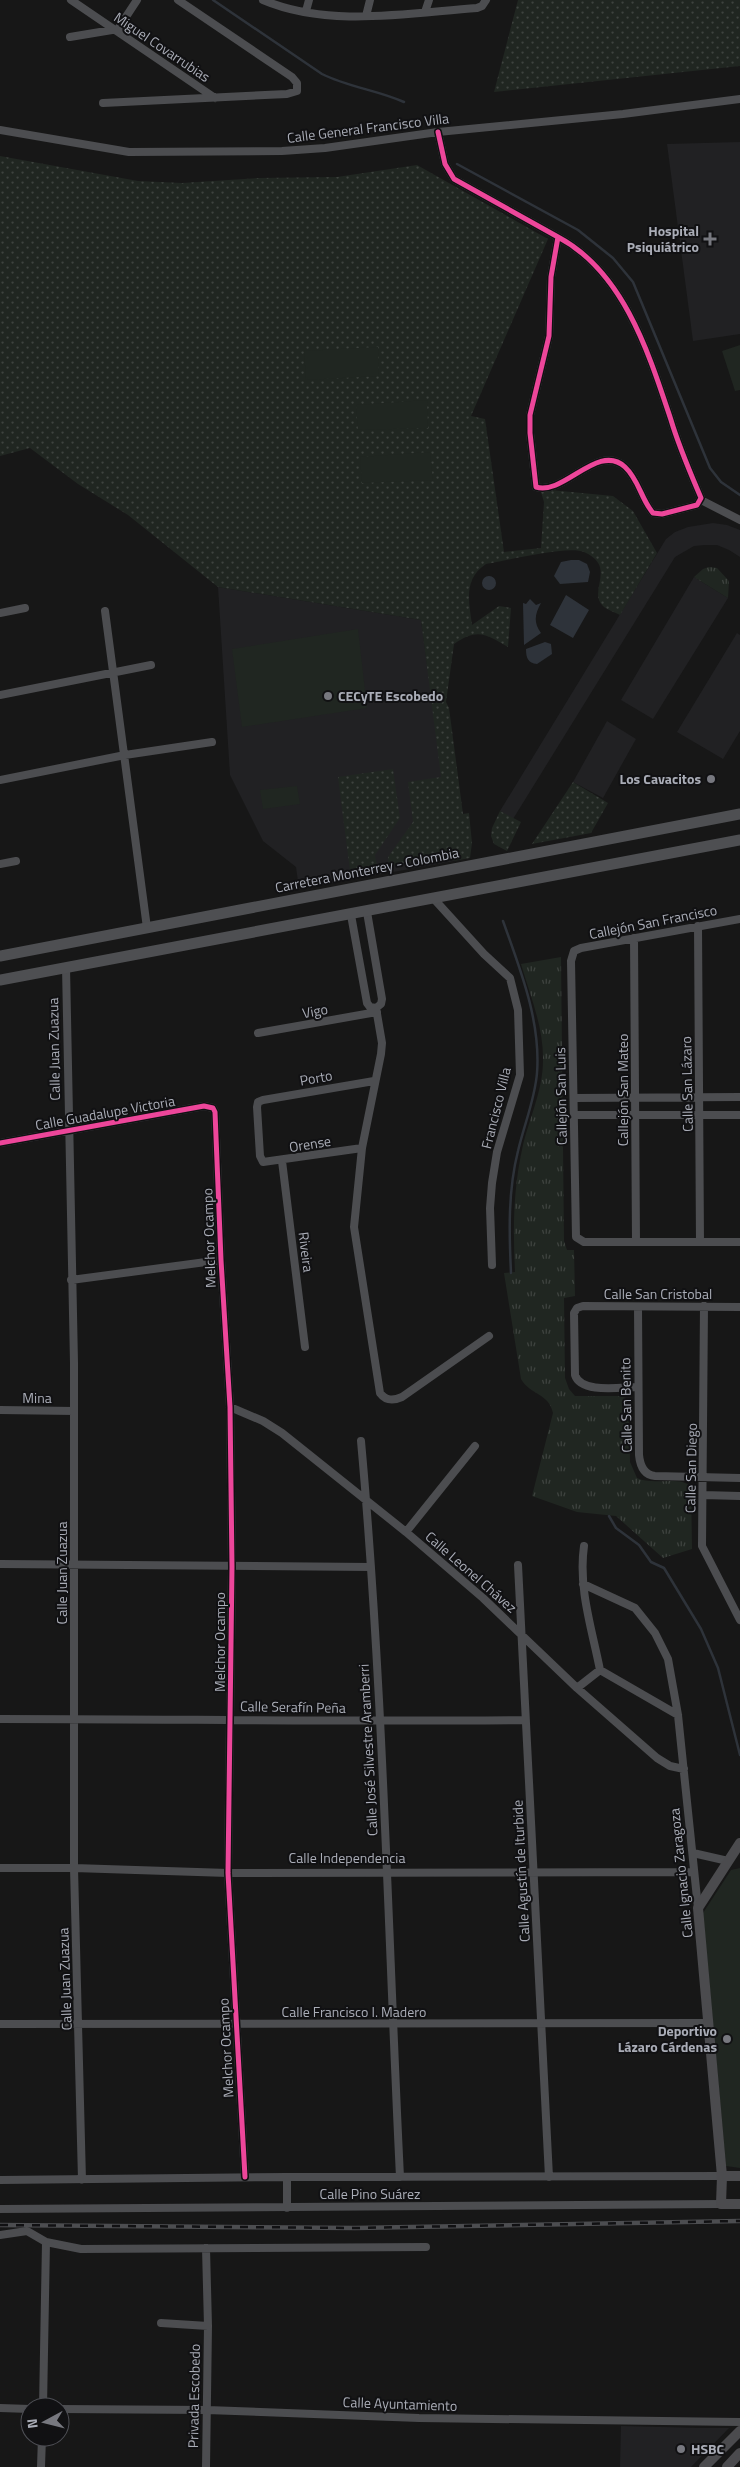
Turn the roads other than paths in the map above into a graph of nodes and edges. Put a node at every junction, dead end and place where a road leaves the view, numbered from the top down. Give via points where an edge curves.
1 (71, 0) edge
2 (137, 0) edge
3 (178, 0) edge
4 (263, 0) edge
5 (308, 0) edge
6 (370, 0) edge
7 (428, 0) edge
8 (486, 0) edge
9 (306, 11) junction
10 (425, 12) junction
11 (366, 16) junction
12 (115, 30) junction
13 (70, 37) dead end
14 (215, 98) junction
15 (740, 99) edge
16 (103, 103) dead end
17 (0, 130) edge
18 (438, 132) junction
19 (558, 237) junction
20 (701, 500) junction
21 (740, 520) edge
22 (25, 608) dead end
23 (106, 611) dead end
24 (0, 613) edge
25 (151, 665) dead end
26 (114, 673) junction
27 (0, 695) edge
28 (212, 742) dead end
29 (125, 755) junction
30 (0, 780) edge
31 (740, 814) edge
32 (740, 840) edge
33 (16, 862) dead end
34 (0, 864) edge
35 (434, 899) junction
36 (367, 912) junction
37 (352, 915) junction
38 (740, 919) edge
39 (698, 926) junction
40 (147, 928) junction
41 (634, 938) junction
42 (572, 954) joint
43 (0, 956) edge
44 (66, 967) junction
45 (379, 978) junction
46 (0, 980) edge
47 (363, 981) junction
48 (377, 1010) junction
49 (258, 1033) dead end
50 (374, 1081) junction
51 (635, 1097) junction
52 (700, 1097) junction
53 (740, 1097) edge
54 (574, 1098) junction
55 (213, 1108) joint
56 (574, 1115) junction
57 (635, 1115) junction
58 (740, 1115) edge
59 (700, 1116) junction
60 (68, 1132) junction
61 (0, 1143) edge
62 (362, 1148) junction
63 (282, 1161) junction
64 (263, 1162) joint
65 (636, 1242) junction
66 (700, 1242) junction
67 (740, 1242) edge
68 (221, 1260) junction
69 (492, 1265) dead end
70 (72, 1280) junction
71 (704, 1306) junction
72 (638, 1307) junction
73 (740, 1307) edge
74 (489, 1336) dead end
75 (305, 1347) dead end
76 (638, 1387) junction
77 (230, 1407) junction
78 (0, 1410) edge
79 (74, 1411) junction
80 (361, 1441) dead end
81 (475, 1446) dead end
82 (703, 1477) junction
83 (740, 1478) edge
84 (703, 1495) junction
85 (740, 1496) edge
86 (366, 1502) junction
87 (406, 1532) junction
88 (584, 1546) dead end
89 (0, 1564) edge
90 (74, 1564) junction
91 (518, 1565) dead end
92 (232, 1567) junction
93 (371, 1567) junction
94 (583, 1584) junction
95 (738, 1604) edge
96 (740, 1620) edge
97 (522, 1632) junction
98 (600, 1670) junction
99 (577, 1688) junction
100 (678, 1715) junction
101 (0, 1719) edge
102 (73, 1719) junction
103 (231, 1719) junction
104 (525, 1720) junction
105 (380, 1722) junction
106 (684, 1769) junction
107 (740, 1843) edge
108 (693, 1854) junction
109 (728, 1861) junction
110 (740, 1861) edge
111 (0, 1868) edge
112 (74, 1868) junction
113 (386, 1872) junction
114 (535, 1872) junction
115 (693, 1872) junction
116 (228, 1873) junction
117 (698, 1908) junction
118 (707, 2023) junction
119 (0, 2024) edge
120 (79, 2024) junction
121 (392, 2024) junction
122 (542, 2024) junction
123 (236, 2026) junction
124 (722, 2176) junction
125 (740, 2176) edge
126 (245, 2177) junction
127 (287, 2177) junction
128 (400, 2177) junction
129 (549, 2177) junction
130 (0, 2180) edge
131 (82, 2180) junction
132 (722, 2204) junction
133 (740, 2204) edge
134 (287, 2208) junction
135 (0, 2209) edge
136 (0, 2235) edge
137 (46, 2242) junction
138 (426, 2247) dead end
139 (206, 2248) junction
140 (161, 2323) dead end
141 (208, 2326) junction
142 (42, 2397) edge
143 (0, 2408) edge
144 (20, 2408) edge
145 (70, 2409) edge
146 (207, 2410) junction
147 (740, 2422) edge
148 (740, 2431) edge
149 (42, 2447) edge
150 (740, 2453) edge
151 (41, 2467) edge
152 (206, 2467) edge
153 (704, 2467) edge
154 (727, 2467) edge

1 - 12 street, Miguel Covarrubias
2 - 12 street
3 - 14 street via 292,77 298,87 293,93
4 - 9 street via 276,6
5 - 9 street
6 - 11 street
7 - 10 street
8 - 10 street via 477,8
9 - 11 street via 332,16
10 - 11 street
12 - 13 street
12 - 14 street, Miguel Covarrubias
14 - 16 street
15 - 18 street, Calle General Francisco Villa
17 - 18 street, Calle General Francisco Villa via 121,151 234,153 325,148
18 - 19 street via 445,164 454,179
19 - 20 street via 574,245 590,260 611,284 630,317
19 - 20 street via 551,277 549,336 530,415 535,485 538,488 553,487 594,464 611,461 623,465 639,486 650,509 657,514 697,505
20 - 21 street
22 - 24 street
23 - 26 street
25 - 26 street
26 - 27 street
26 - 29 street
28 - 29 street
29 - 30 street
29 - 40 street
31 - 40 main road, Carretera Monterrey - Colombia
32 - 35 main road
33 - 34 street
35 - 36 main road
35 - 69 street, Francisco Villa via 510,978 518,1010 520,1075 497,1152 492,1183
36 - 37 main road
36 - 45 street
37 - 44 main road
37 - 47 street
38 - 39 street, Callejón San Francisco
39 - 41 street, Callejón San Francisco
39 - 52 street, Calle San Lázaro
40 - 43 main road, Carretera Monterrey - Colombia
41 - 42 street, Callejón San Francisco via 581,948
41 - 51 street, Callejón San Mateo
42 - 54 street, Callejón San Luis
44 - 46 main road
44 - 60 street, Calle Juan Zuazua
45 - 47 street
45 - 48 street via 382,999
47 - 48 street via 367,1003
48 - 49 street, Vigo
48 - 50 street via 382,1043
50 - 62 street
50 - 64 street, Porto via 258,1102
51 - 52 street
51 - 54 street
51 - 57 street, Callejón San Mateo
52 - 53 street
52 - 59 street, Calle San Lázaro
54 - 56 street, Callejón San Luis
55 - 60 street, Calle Guadalupe Victoria via 204,1106
55 - 68 street, Melchor Ocampo
56 - 57 street
56 - 65 street, Callejón San Luis via 577,1239 584,1242
57 - 59 street
57 - 65 street, Callejón San Mateo
58 - 59 street
59 - 66 street, Calle San Lázaro
60 - 61 street, Calle Guadalupe Victoria
60 - 70 street, Calle Juan Zuazua
62 - 63 street, Orense
62 - 74 street via 354,1235 383,1398 402,1397
63 - 64 street, Orense
63 - 75 street, Riveira
65 - 66 street
66 - 67 street
68 - 70 street
68 - 77 street, Melchor Ocampo
70 - 79 street, Calle Juan Zuazua
71 - 72 street, Calle San Cristobal
71 - 73 street, Calle San Cristobal
71 - 82 street, Calle San Diego
72 - 76 street, Calle San Benito
72 - 76 street, Calle San Cristobal via 583,1306 574,1313 575,1375 581,1384 589,1388
76 - 82 street, Calle San Benito via 639,1455 645,1472 655,1476
77 - 86 street, Calle Leonel Chávez via 282,1433
77 - 92 street, Melchor Ocampo
78 - 79 street, Mina
79 - 90 street, Calle Juan Zuazua
80 - 86 street, Calle José Silvestre Aramberri
81 - 87 street
82 - 83 street
82 - 84 street, Calle San Diego
84 - 85 street
84 - 95 street, Calle San Diego via 702,1549
86 - 87 street, Calle Leonel Chávez
86 - 93 street, Calle José Silvestre Aramberri
87 - 97 street, Calle Leonel Chávez
88 - 94 street
89 - 90 street
90 - 92 street
90 - 102 street, Calle Juan Zuazua
91 - 97 street, Calle Agustín de Iturbide
92 - 93 street
92 - 103 street, Melchor Ocampo
93 - 105 street, Calle José Silvestre Aramberri
94 - 98 street
94 - 100 street, Calle Ignacio Zaragoza via 635,1608 656,1633 671,1668
95 - 96 street, Calle San Diego
97 - 99 street, Calle Leonel Chávez
97 - 104 street, Calle Agustín de Iturbide
98 - 99 street
98 - 100 street
99 - 106 street, Calle Leonel Chávez via 658,1758 670,1766
100 - 106 street, Calle Ignacio Zaragoza
101 - 102 street, Calle Serafín Peña
102 - 103 street, Calle Serafín Peña
102 - 112 street, Calle Juan Zuazua
103 - 105 street, Calle Serafín Peña
103 - 116 street, Melchor Ocampo
104 - 105 street, Calle Serafín Peña
104 - 114 street, Calle Agustín de Iturbide
105 - 113 street, Calle José Silvestre Aramberri
106 - 108 street, Calle Ignacio Zaragoza
107 - 109 main road
108 - 109 street
108 - 115 street, Calle Ignacio Zaragoza
109 - 110 main road
109 - 117 main road
111 - 112 street, Calle Independencia
112 - 116 street, Calle Independencia
112 - 120 street, Calle Juan Zuazua
113 - 114 street, Calle Independencia
113 - 116 street, Calle Independencia
113 - 121 street, Calle José Silvestre Aramberri
114 - 115 street, Calle Independencia
114 - 122 street, Calle Agustín de Iturbide
115 - 117 street, Calle Ignacio Zaragoza
116 - 123 street, Melchor Ocampo
117 - 118 main road, Calle Ignacio Zaragoza
118 - 122 street, Calle Francisco I. Madero
118 - 124 main road, Calle Ignacio Zaragoza
119 - 120 street, Calle Francisco I. Madero
120 - 123 street, Calle Francisco I. Madero
120 - 131 street, Calle Juan Zuazua
121 - 122 street, Calle Francisco I. Madero
121 - 123 street, Calle Francisco I. Madero
121 - 128 street, Calle José Silvestre Aramberri
122 - 129 street, Calle Agustín de Iturbide
123 - 126 street, Melchor Ocampo
124 - 125 main road, Calle Pino Suárez
124 - 129 street, Calle Pino Suárez
124 - 132 main road, Calle Ignacio Zaragoza
126 - 127 street, Calle Pino Suárez
126 - 131 street, Calle Pino Suárez
127 - 128 street, Calle Pino Suárez
127 - 134 street
128 - 129 street, Calle Pino Suárez
130 - 131 street, Calle Pino Suárez
132 - 133 main road, Calle Pino Suárez
132 - 134 street, Calle Pino Suárez
134 - 135 street, Calle Pino Suárez
136 - 137 street via 27,2231
137 - 139 street via 81,2249
137 - 142 street
138 - 139 street
139 - 141 street, Privada Escobedo
140 - 141 street, Privada Escobedo
141 - 146 street, Privada Escobedo
143 - 144 street
145 - 146 street, Calle Ayuntamiento
146 - 147 street, Calle Ayuntamiento via 419,2418
146 - 152 street, Privada Escobedo
148 - 153 main road
149 - 151 street
150 - 154 main road

